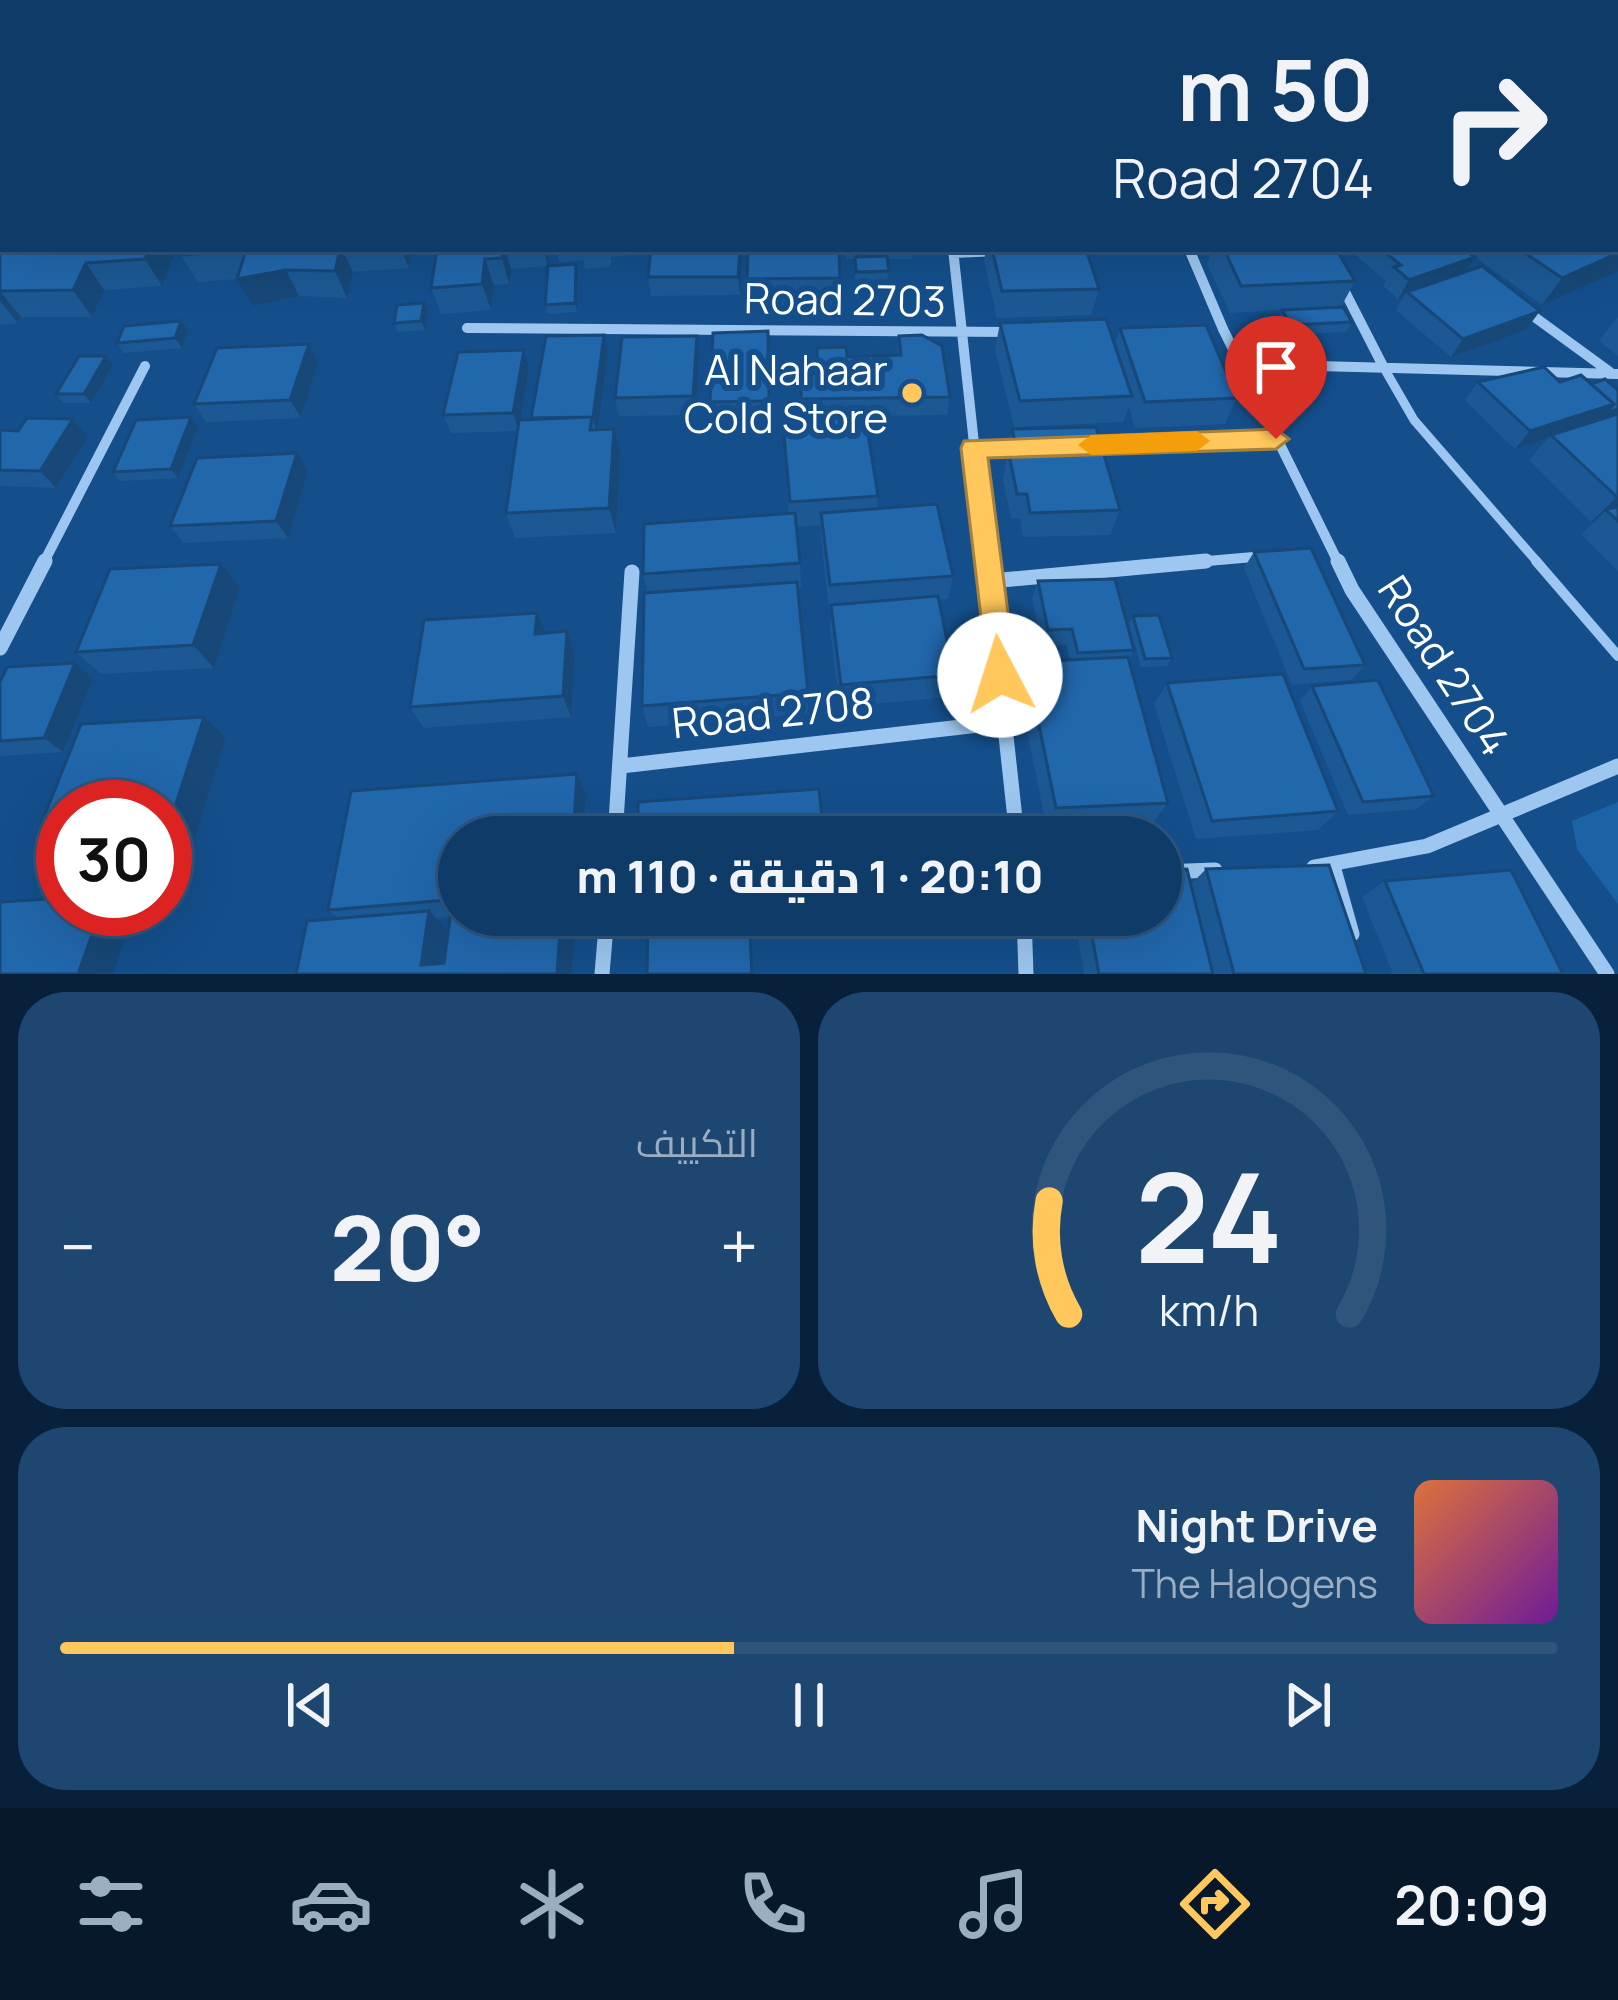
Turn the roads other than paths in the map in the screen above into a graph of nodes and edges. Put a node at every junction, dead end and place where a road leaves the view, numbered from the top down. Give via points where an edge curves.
1 (953, 252) edge
2 (1190, 252) edge
3 (1333, 269) edge
4 (1518, 304) edge
5 (466, 328) dead end
6 (1223, 329) junction
7 (1199, 330) edge
8 (1033, 332) edge
9 (962, 333) junction
10 (1240, 364) junction
11 (146, 365) dead end
12 (1384, 368) junction
13 (1616, 375) edge
14 (1276, 439) junction
15 (1043, 446) edge
16 (1067, 446) edge
17 (974, 448) junction
18 (1330, 550) junction
19 (1308, 552) edge
20 (1285, 554) edge
21 (632, 572) dead end
22 (991, 581) junction
23 (0, 649) edge
24 (1618, 656) edge
25 (1005, 722) junction
26 (621, 766) junction
27 (1618, 766) edge
28 (616, 816) edge
29 (1014, 816) edge
30 (1501, 818) junction
31 (1333, 866) junction
32 (1290, 868) edge
33 (1225, 870) edge
34 (1182, 871) edge
35 (606, 936) edge
36 (1025, 936) edge
37 (1357, 952) edge
38 (602, 974) edge
39 (1026, 974) edge
40 (1607, 974) edge

1 - 9 street
2 - 6 street, Road 2704
3 - 12 street
4 - 13 street
5 - 9 street, Road 2703
6 - 7 street
6 - 10 street, Road 2704
8 - 9 street, Road 2703
9 - 17 street
10 - 12 street
10 - 14 street, Road 2704
11 - 23 street
12 - 13 street
12 - 24 lane via 1414,420
14 - 16 street
14 - 18 street, Road 2704
15 - 17 street
17 - 22 street
18 - 19 street, Road 2704
18 - 30 street, Road 2704
20 - 22 street
21 - 26 street, Road 2708
22 - 25 street
25 - 26 street, Road 2708
25 - 29 street
26 - 28 street, Road 2708
27 - 30 street
30 - 31 street, Road 2704 via 1427,846
30 - 40 street, Road 2704
31 - 32 street, Road 2704
31 - 37 street
33 - 34 street
35 - 38 street
36 - 39 street

